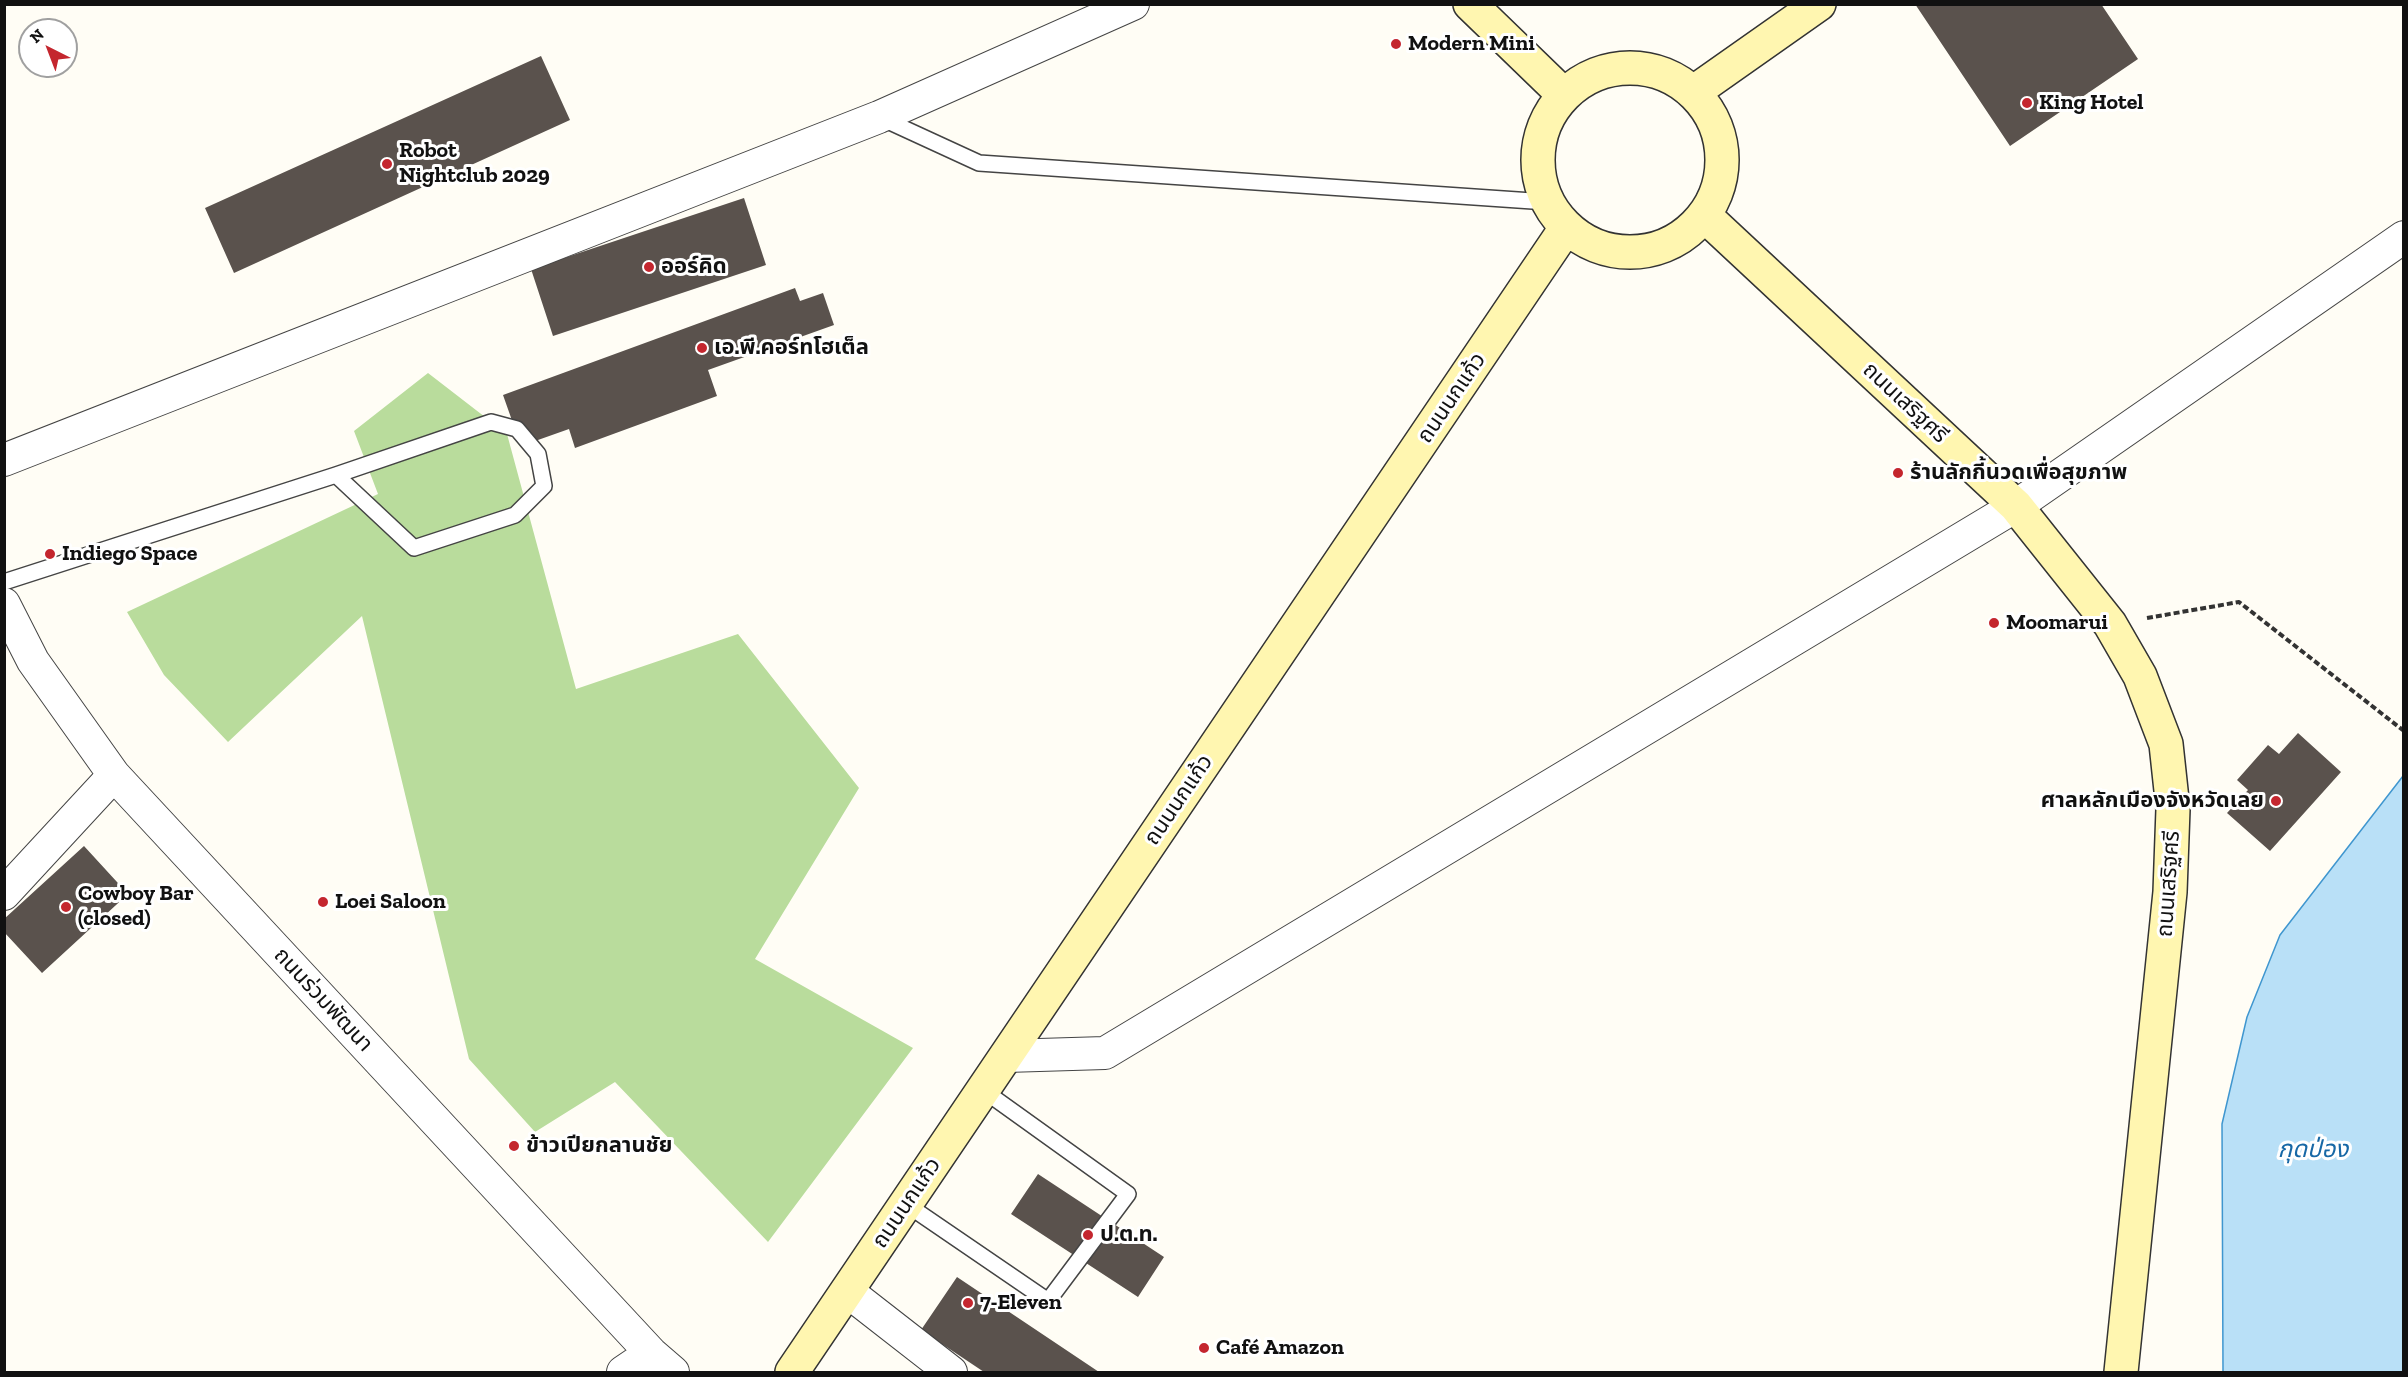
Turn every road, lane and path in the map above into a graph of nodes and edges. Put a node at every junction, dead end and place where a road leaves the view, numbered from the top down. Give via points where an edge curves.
1 (1133, 4) edge
2 (1470, 4) edge
3 (1819, 4) edge
4 (1694, 92) junction
5 (1564, 96) junction
6 (879, 117) junction
7 (1547, 202) junction
8 (1704, 215) junction
9 (1566, 228) junction
10 (2403, 237) edge
11 (4, 460) edge
12 (336, 475) junction
13 (2016, 506) junction
14 (4, 582) edge
15 (4, 604) edge
16 (2110, 624) junction
17 (2403, 731) edge
18 (114, 776) junction
19 (4, 894) edge
20 (1006, 1056) junction
21 (983, 1090) junction
22 (906, 1204) junction
23 (847, 1292) junction
24 (662, 1363) edge
25 (622, 1372) edge
26 (792, 1372) edge
27 (951, 1372) edge
28 (2121, 1372) edge

1 - 6 street
2 - 5 main road
3 - 4 main road
4 - 5 main road via 1670,76 1642,68 1614,69 1587,78
4 - 8 main road via 1710,113 1722,147 1723,165 1717,191
5 - 7 main road via 1547,119 1538,146 1538,175
6 - 7 lane via 979,163
6 - 11 street
7 - 9 main road
8 - 9 main road via 1682,237 1654,249 1633,252 1592,245
8 - 13 main road, ถนนเสริฐศรี
9 - 20 main road, ถนนนกแก้ว
10 - 13 street
12 - 12 lane via 491,422 517,429 538,454 544,486 515,515 414,548
12 - 14 lane
13 - 16 main road, ถนนเสริฐศรี
13 - 20 street via 1105,1053
15 - 18 street, ถนนร่วมพัฒนา via 33,661
16 - 17 path via 2240,602
16 - 28 main road, ถนนเสริฐศรี via 2140,676 2166,744 2174,809 2170,892
18 - 19 street
18 - 24 street, ถนนร่วมพัฒนา
20 - 21 main road, ถนนนกแก้ว
21 - 22 main road, ถนนนกแก้ว
21 - 22 lane via 1128,1194 1048,1301
22 - 23 main road, ถนนนกแก้ว
23 - 26 main road, ถนนนกแก้ว
23 - 27 street
24 - 25 street

